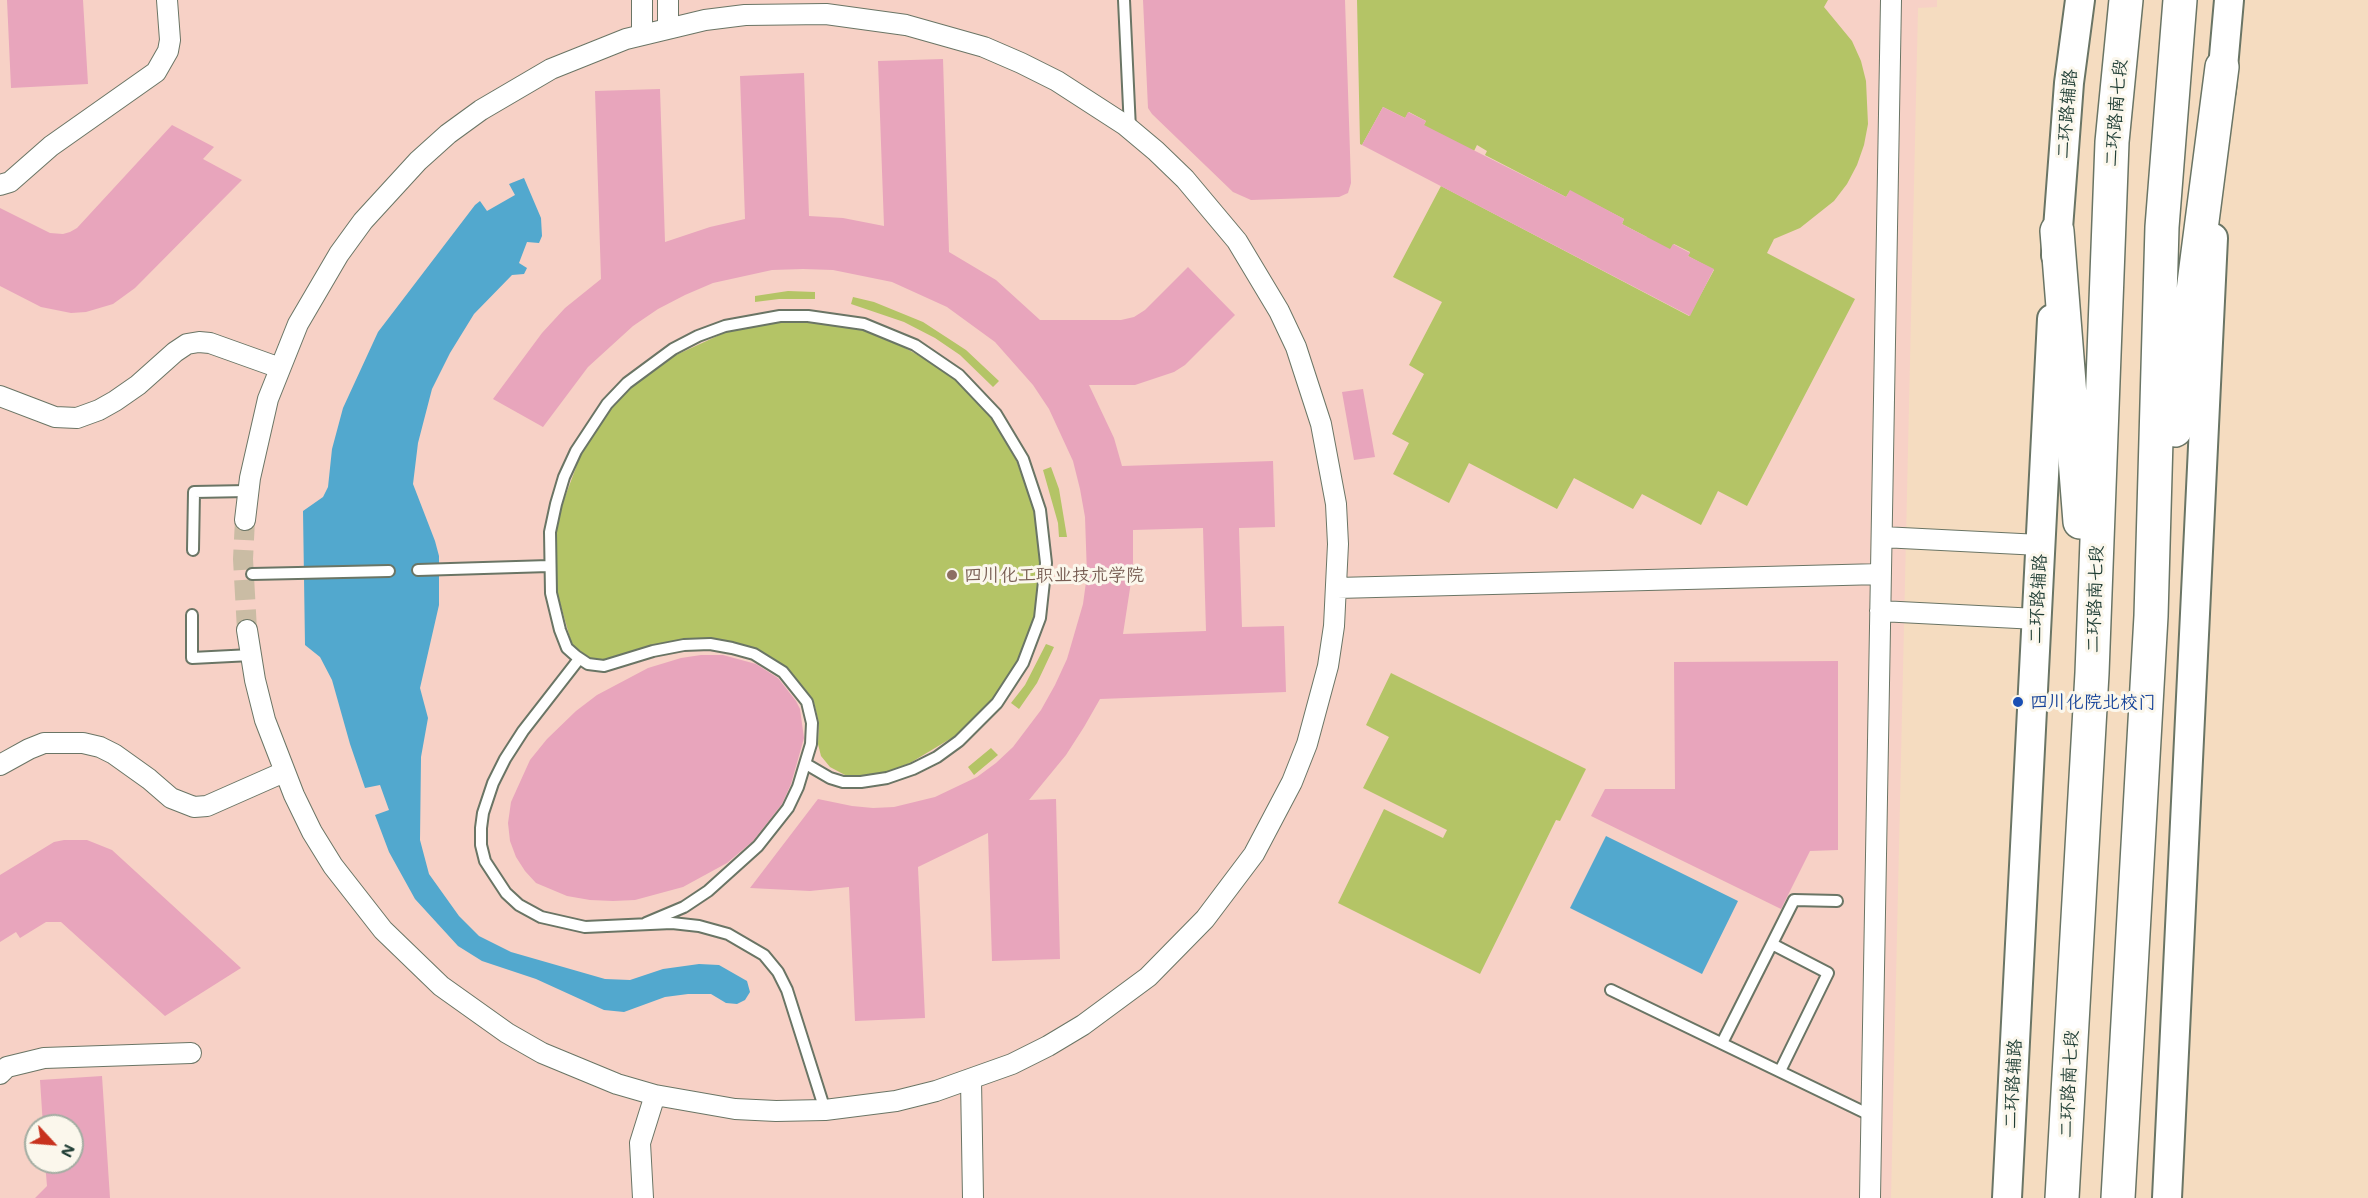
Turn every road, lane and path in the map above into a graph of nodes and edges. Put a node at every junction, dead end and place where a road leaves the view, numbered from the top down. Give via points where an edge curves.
1 (167, 0) edge
2 (642, 0) edge
3 (668, 0) edge
4 (1124, 0) edge
5 (1891, 0) edge
6 (2080, 0) edge
7 (2126, 0) edge
8 (2180, 0) edge
9 (2229, 0) edge
10 (668, 27) junction
11 (642, 34) junction
12 (2222, 67) junction
13 (1130, 130) junction
14 (0, 185) edge
15 (2057, 231) junction
16 (280, 368) junction
17 (0, 396) edge
18 (248, 491) junction
19 (245, 520) tunnel mouth
20 (1882, 537) junction
21 (2040, 545) junction
22 (193, 550) dead end
23 (549, 566) junction
24 (418, 570) dead end
25 (389, 571) dead end
26 (252, 574) dead end
27 (1881, 574) junction
28 (1337, 588) junction
29 (1880, 611) junction
30 (192, 615) dead end
31 (2151, 616) junction
32 (2037, 619) junction
33 (247, 630) tunnel mouth
34 (251, 655) junction
35 (579, 659) junction
36 (2092, 673) junction
37 (806, 764) junction
38 (0, 765) edge
39 (284, 772) junction
40 (1837, 901) dead end
41 (646, 923) junction
42 (1772, 944) junction
43 (1611, 990) dead end
44 (1722, 1043) junction
45 (191, 1053) dead end
46 (1780, 1071) junction
47 (0, 1074) edge
48 (971, 1080) junction
49 (655, 1095) junction
50 (825, 1110) junction
51 (1872, 1116) junction
52 (642, 1198) edge
53 (973, 1198) edge
54 (1870, 1198) edge
55 (2007, 1198) edge
56 (2062, 1198) edge
57 (2118, 1198) edge
58 (2167, 1198) edge

1 - 14 street via 170,40 156,72 51,146 10,182
2 - 11 street
3 - 10 street
4 - 13 lane
5 - 20 street
6 - 15 main road, 二环路辅路
7 - 36 highway, 二环路南七段 via 2112,142
8 - 31 highway via 2162,227
9 - 12 main road
10 - 11 street
10 - 13 street via 785,13 846,16 906,25 984,47 1021,63 1085,98
11 - 16 street via 588,53 515,88 418,161 363,221 339,254 298,324
12 - 31 highway
12 - 58 main road
13 - 28 street via 1185,179 1230,233 1259,275 1296,347 1316,405 1330,464 1336,514
15 - 21 main road, 二环路辅路
15 - 36 highway
16 - 17 street via 199,342 175,352 115,401 77,418 55,417
16 - 18 street via 258,439
18 - 19 street
18 - 22 lane via 194,492
20 - 21 street
20 - 27 street
21 - 32 main road, 二环路辅路
23 - 24 lane
23 - 35 lane via 560,630 567,648
23 - 37 lane via 556,504 564,477 590,426 634,377 698,336 725,326 780,316 837,318 899,337 959,375 990,407 1010,436 1038,501 1046,563 1033,641 997,703 937,757 887,778 861,782 830,778
25 - 26 lane
27 - 28 street
27 - 29 street
28 - 48 street via 1328,666 1307,744 1274,818 1231,887 1178,949 1117,1002 1048,1046
29 - 32 street
29 - 51 street
30 - 34 lane via 192,658
31 - 57 highway
32 - 55 main road, 二环路辅路
33 - 34 street
34 - 39 street via 265,720
35 - 37 lane via 604,666 653,651 710,644 754,654 783,672 807,702 812,723
35 - 41 lane via 505,759 483,813 480,845 485,861 506,893 542,917 585,927
36 - 56 highway, 二环路南七段
37 - 41 lane via 788,808 738,867 692,902
38 - 39 street via 44,743 83,743 114,754 171,798 194,807 207,806
39 - 49 street via 312,831 357,899 397,945 441,986 479,1015 542,1053 579,1070
40 - 42 lane via 1794,900
41 - 50 lane via 672,923 728,934 764,955 787,990
42 - 44 lane
42 - 46 lane via 1828,973
43 - 44 lane
44 - 46 lane
45 - 47 street via 44,1058 7,1067
46 - 51 lane
48 - 50 street via 896,1101
48 - 53 street
49 - 50 street via 735,1109
49 - 52 street via 640,1143
51 - 54 street

